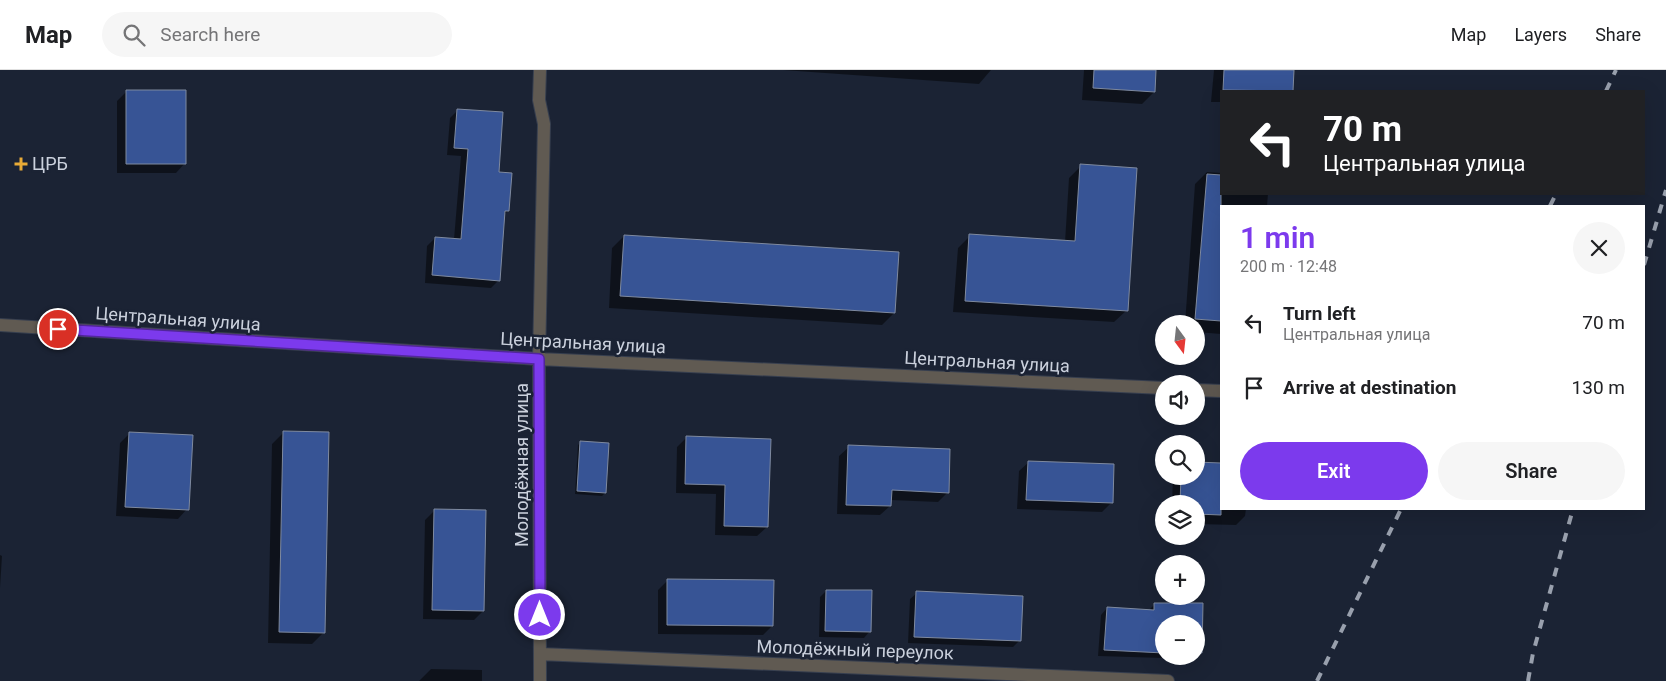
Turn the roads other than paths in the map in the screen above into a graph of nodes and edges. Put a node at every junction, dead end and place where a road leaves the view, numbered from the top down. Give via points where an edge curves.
1 (540, 70) edge
2 (0, 325) edge
3 (539, 359) junction
4 (1155, 388) edge
5 (1205, 390) edge
6 (1220, 391) edge
7 (540, 654) junction
8 (540, 681) edge
9 (1168, 681) edge

1 - 3 street, Молодёжная улица via 539,100 544,124
2 - 3 street, Центральная улица
3 - 4 street, Центральная улица
3 - 7 street, Молодёжная улица
5 - 6 street
7 - 8 street, Молодёжная улица
7 - 9 street, Молодёжный переулок

